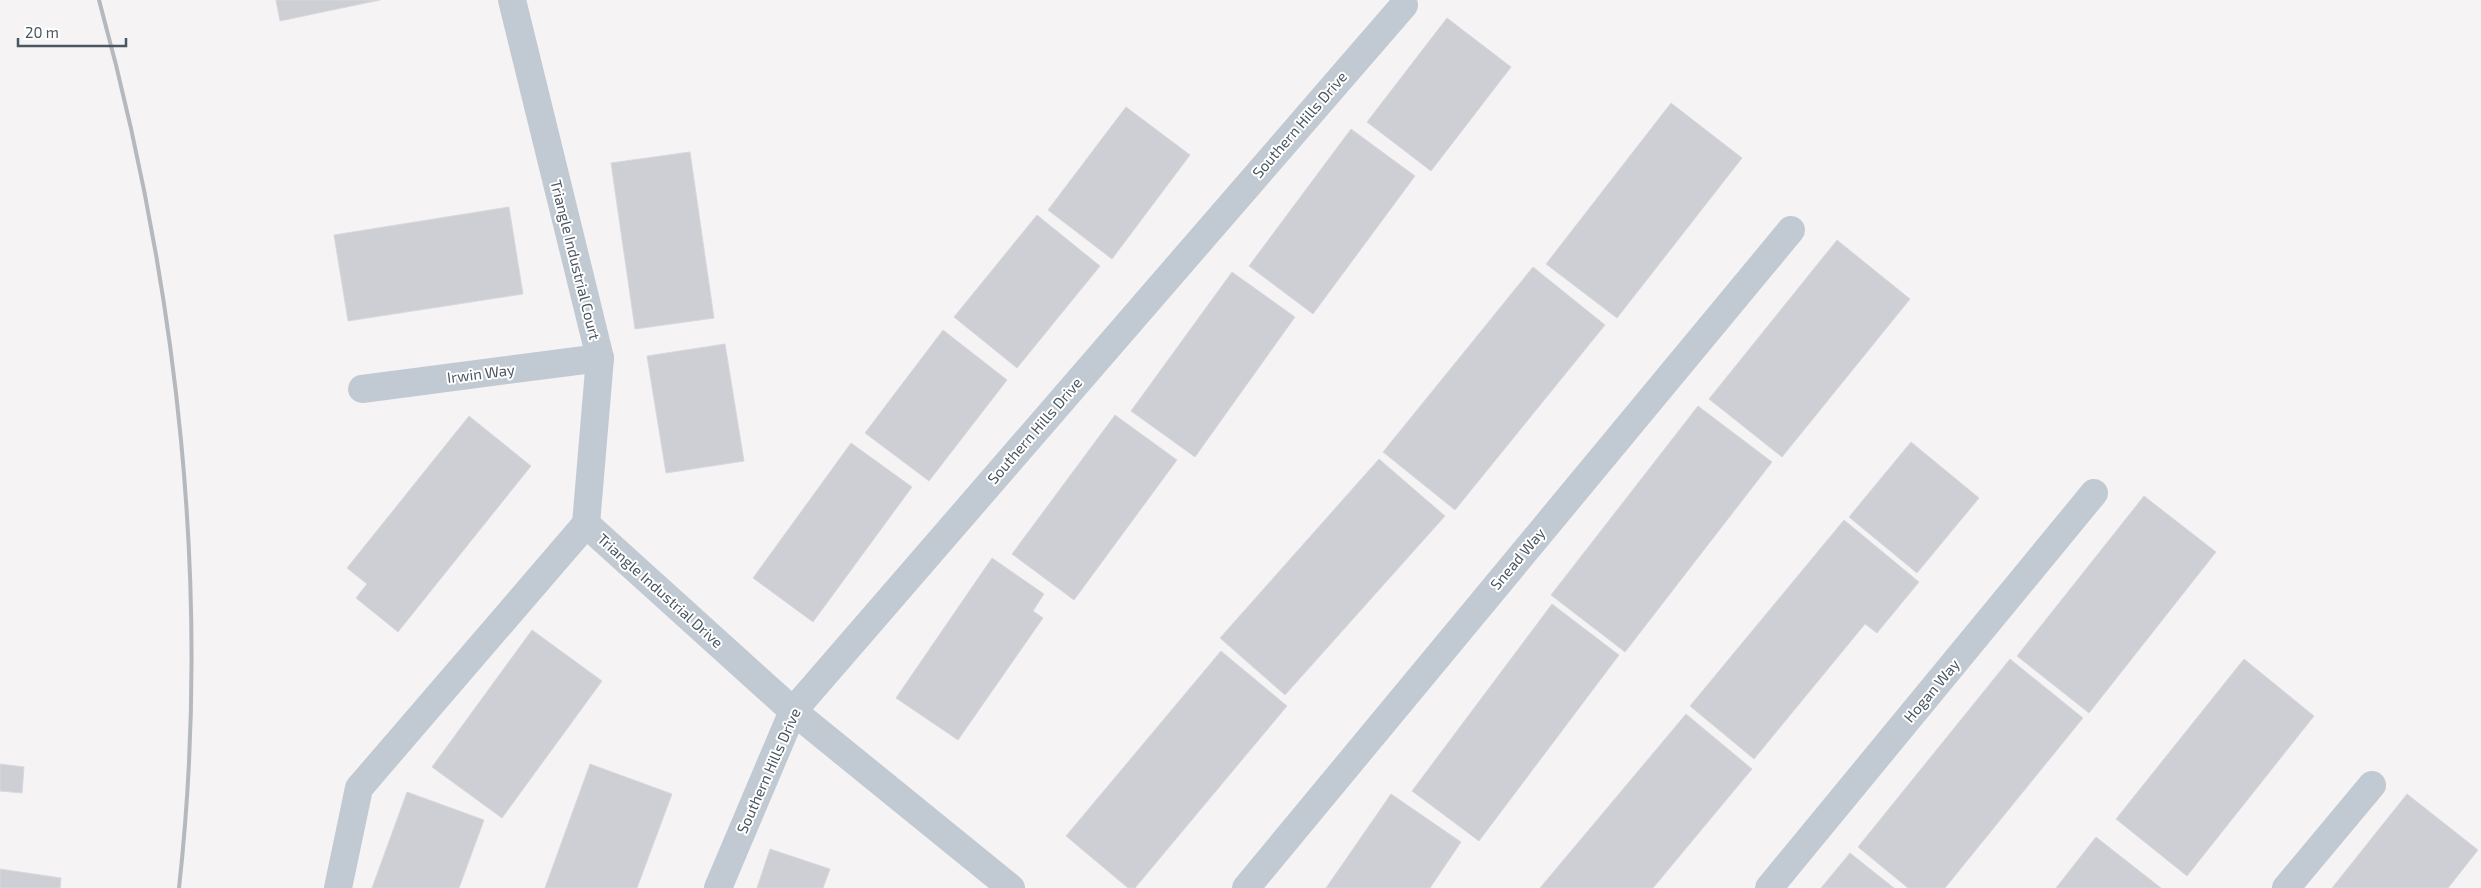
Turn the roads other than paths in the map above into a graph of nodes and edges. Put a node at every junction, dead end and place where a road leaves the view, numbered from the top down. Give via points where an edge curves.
1 (512, 0) edge
2 (1404, 5) dead end
3 (1791, 230) dead end
4 (600, 358) junction
5 (362, 389) dead end
6 (2094, 493) dead end
7 (586, 524) junction
8 (793, 711) junction
9 (2372, 785) dead end
10 (338, 888) edge
11 (718, 888) edge
12 (1011, 888) edge
13 (1246, 888) edge
14 (1769, 888) edge
15 (2286, 888) edge

1 - 4 street, Triangle Industrial Court
2 - 8 street, Southern Hills Drive
3 - 13 street, Snead Way
4 - 5 street, Irwin Way
4 - 7 street, Triangle Industrial Court
6 - 14 street, Hogan Way
7 - 8 street, Triangle Industrial Drive
7 - 10 street, Triangle Industrial Drive via 359,788
8 - 11 street, Southern Hills Drive
8 - 12 street, Triangle Industrial Drive
9 - 15 street

